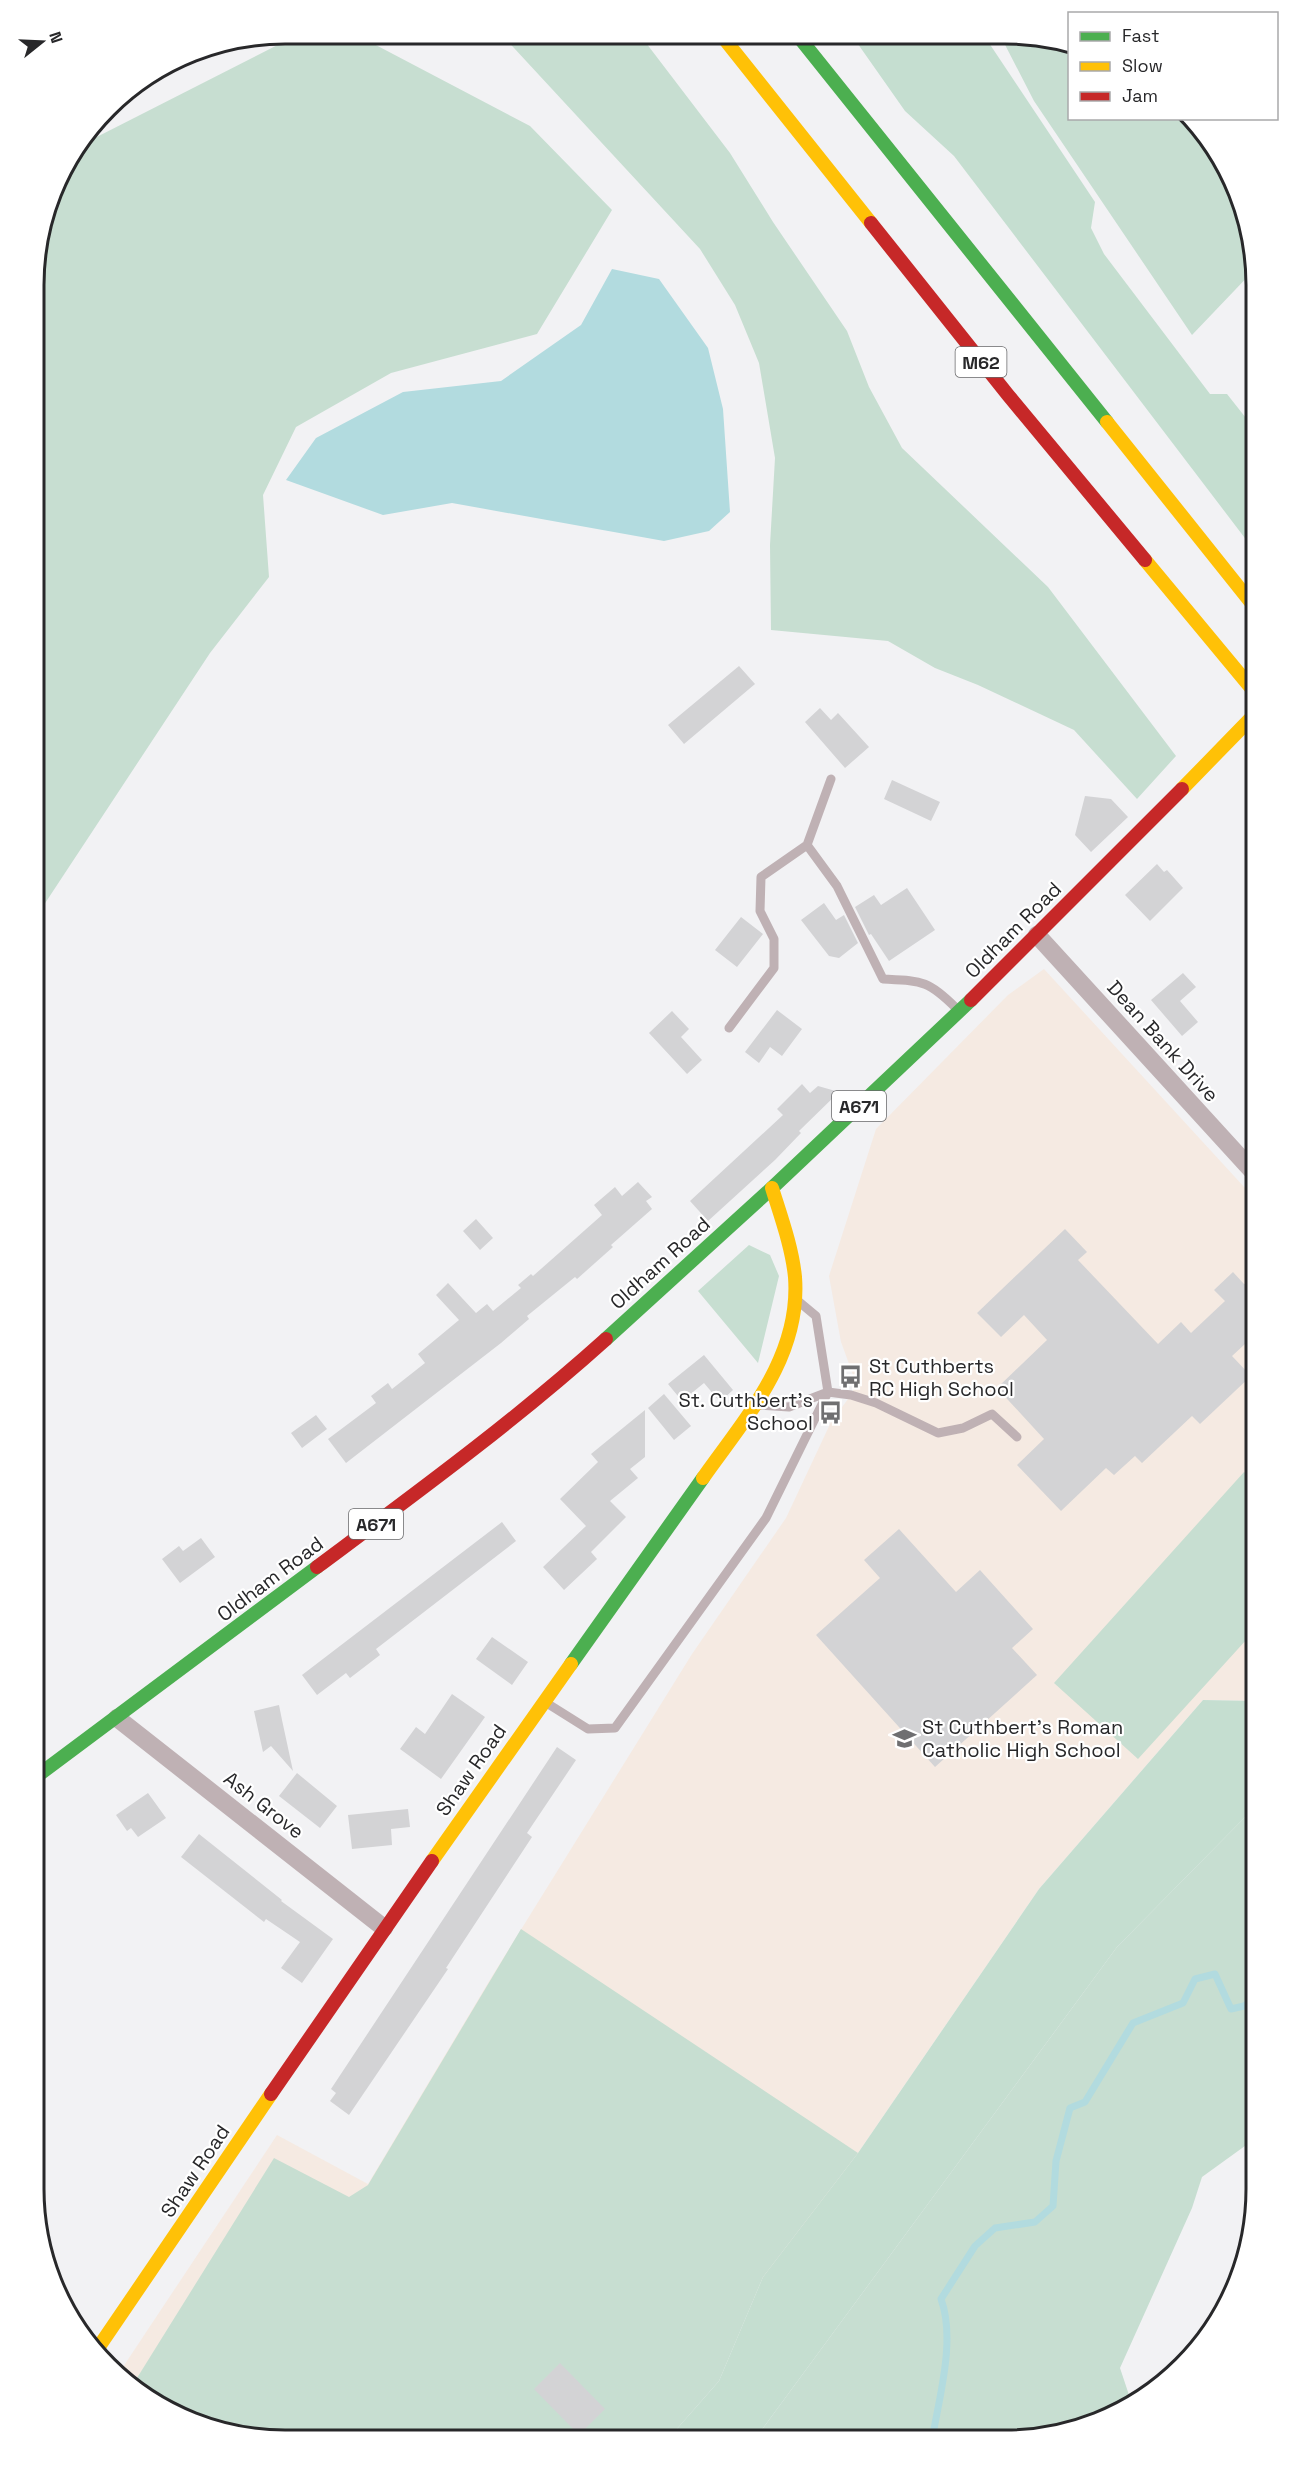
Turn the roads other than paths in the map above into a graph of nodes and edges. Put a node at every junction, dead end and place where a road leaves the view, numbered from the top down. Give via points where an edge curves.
1 (728, 44) edge
2 (804, 44) edge
3 (1246, 596) edge
4 (1246, 682) edge
5 (1246, 723) edge
6 (831, 779) dead end
7 (807, 845) junction
8 (1037, 935) junction
9 (958, 1010) junction
10 (729, 1028) dead end
11 (1246, 1164) edge
12 (772, 1188) junction
13 (796, 1299) junction
14 (828, 1392) junction
15 (755, 1405) junction
16 (1017, 1437) dead end
17 (543, 1701) junction
18 (117, 1718) junction
19 (44, 1771) edge
20 (384, 1928) junction
21 (100, 2345) edge

1 - 4 main road, M62 via 1008,395
2 - 3 main road
5 - 8 main road, Oldham Road / A671
6 - 7 lane
7 - 9 lane via 837,886 883,979 934,987
7 - 10 lane via 761,877 760,911 774,939 774,968
8 - 9 main road, Oldham Road / A671
8 - 11 street, Dean Bank Drive
9 - 12 main road, Oldham Road / A671
12 - 13 main road, Shaw Road via 791,1245
12 - 18 main road, Oldham Road / A671 via 576,1366 427,1485
13 - 14 lane via 816,1316
13 - 15 main road, Shaw Road via 793,1328 779,1365
14 - 15 lane via 789,1407
14 - 16 lane via 876,1402 938,1433 963,1428 992,1414
14 - 17 lane via 766,1518 615,1728 588,1729
15 - 17 main road, Shaw Road
17 - 20 main road, Shaw Road
18 - 19 main road, Oldham Road / A671
18 - 20 street, Ash Grove
20 - 21 main road, Shaw Road

